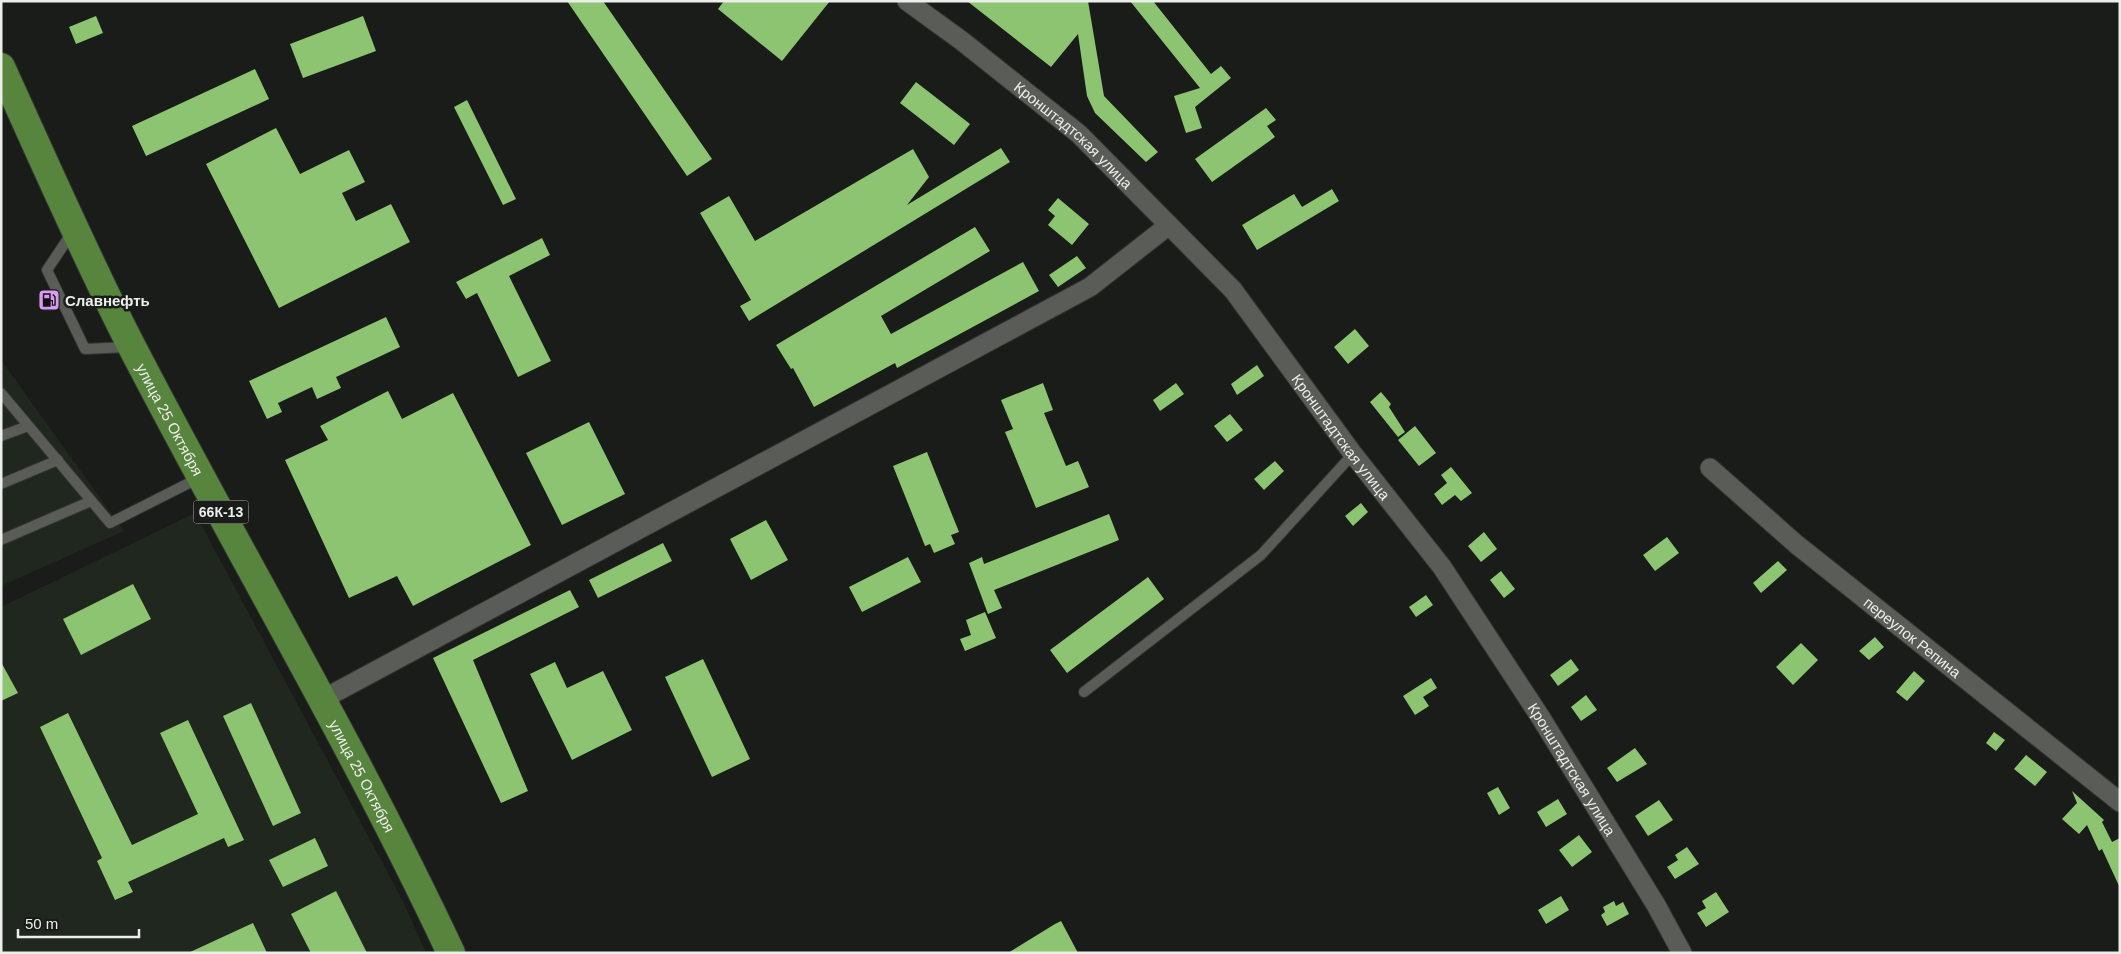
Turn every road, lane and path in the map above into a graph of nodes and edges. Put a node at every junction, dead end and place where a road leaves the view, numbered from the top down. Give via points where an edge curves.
1 (907, 1) edge
2 (1, 67) edge
3 (1169, 225) junction
4 (74, 230) junction
5 (132, 346) junction
6 (1, 393) edge
7 (28, 426) junction
8 (1, 436) edge
9 (1353, 454) junction
10 (58, 460) junction
11 (1710, 468) dead end
12 (202, 476) junction
13 (1, 484) edge
14 (91, 501) junction
15 (1, 540) edge
16 (1084, 692) dead end
17 (323, 698) junction
18 (2120, 802) edge
19 (451, 953) edge
20 (1682, 953) edge

1 - 3 street, Кронштадтская улица via 1080,134
2 - 4 main road, улица 25 Октября / 66К-13
3 - 9 street, Кронштадтская улица via 1233,290
3 - 17 street via 1090,287
4 - 5 main road, улица 25 Октября / 66К-13
4 - 5 lane via 47,270 85,349
5 - 12 main road, улица 25 Октября / 66К-13
6 - 7 lane
7 - 8 lane
7 - 10 lane
9 - 16 lane via 1261,555
9 - 20 street, Кронштадтская улица via 1463,598 1541,718
10 - 13 lane
10 - 14 lane
11 - 18 street, переулок Репина via 1796,544
12 - 14 lane via 110,523
12 - 17 main road, улица 25 Октября / 66К-13
14 - 15 lane
17 - 19 main road, улица 25 Октября / 66К-13

